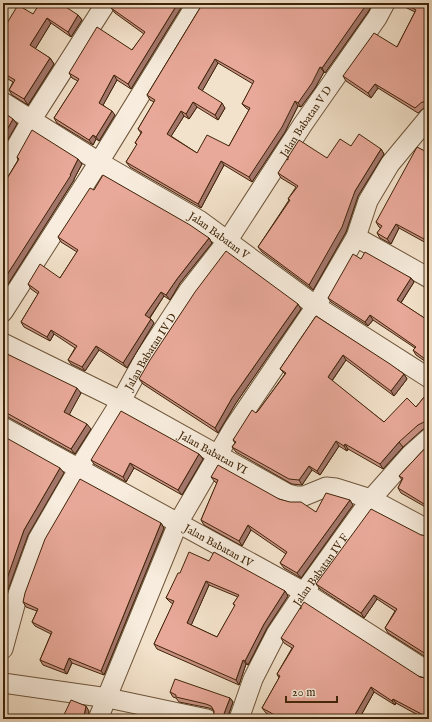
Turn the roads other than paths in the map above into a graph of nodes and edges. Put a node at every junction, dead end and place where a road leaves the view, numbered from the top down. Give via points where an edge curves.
1 (106, 3) edge
2 (197, 3) edge
3 (385, 3) edge
4 (3, 102) edge
5 (429, 117) edge
6 (32, 120) junction
7 (99, 162) junction
8 (3, 170) edge
9 (356, 237) junction
10 (228, 240) junction
11 (429, 278) edge
12 (316, 306) junction
13 (3, 312) edge
14 (3, 343) edge
15 (429, 378) edge
16 (121, 401) junction
17 (3, 427) edge
18 (429, 438) edge
19 (218, 454) junction
20 (79, 468) junction
21 (371, 498) junction
22 (178, 523) junction
23 (429, 530) edge
24 (304, 592) junction
25 (3, 649) edge
26 (429, 672) edge
27 (3, 682) edge
28 (108, 698) junction
29 (98, 719) edge
30 (207, 719) edge
31 (238, 719) edge

1 - 6 street
2 - 7 street
3 - 10 street, Jalan Babatan V D
4 - 6 street, Jalan Babatan V
5 - 9 street via 390,164 368,201
6 - 7 street, Jalan Babatan V
6 - 8 street
7 - 10 street, Jalan Babatan V via 199,220
7 - 13 street
9 - 11 street
9 - 12 street
10 - 12 street, Jalan Babatan V
10 - 16 street, Jalan Babatan IV D via 190,290 144,359
12 - 15 street, Jalan Babatan V
12 - 19 street
14 - 16 street, Jalan Babatan VI
16 - 19 street, Jalan Babatan VI
16 - 20 street, Jalan Babatan IV D
17 - 20 street, Jalan Babatan IV
18 - 21 street, Jalan Babatan IV F
19 - 21 street, Jalan Babatan VI via 288,494 304,496 326,487
19 - 22 street
20 - 22 street, Jalan Babatan IV
20 - 25 street, Jalan Babatan IV D via 38,539 18,594
21 - 23 street, Jalan Babatan VI
21 - 24 street, Jalan Babatan IV F
22 - 24 street, Jalan Babatan IV
22 - 28 street
24 - 26 street, Jalan Babatan IV
24 - 31 street, Jalan Babatan IV F via 276,634 253,679
27 - 28 street
28 - 29 street
28 - 30 street

